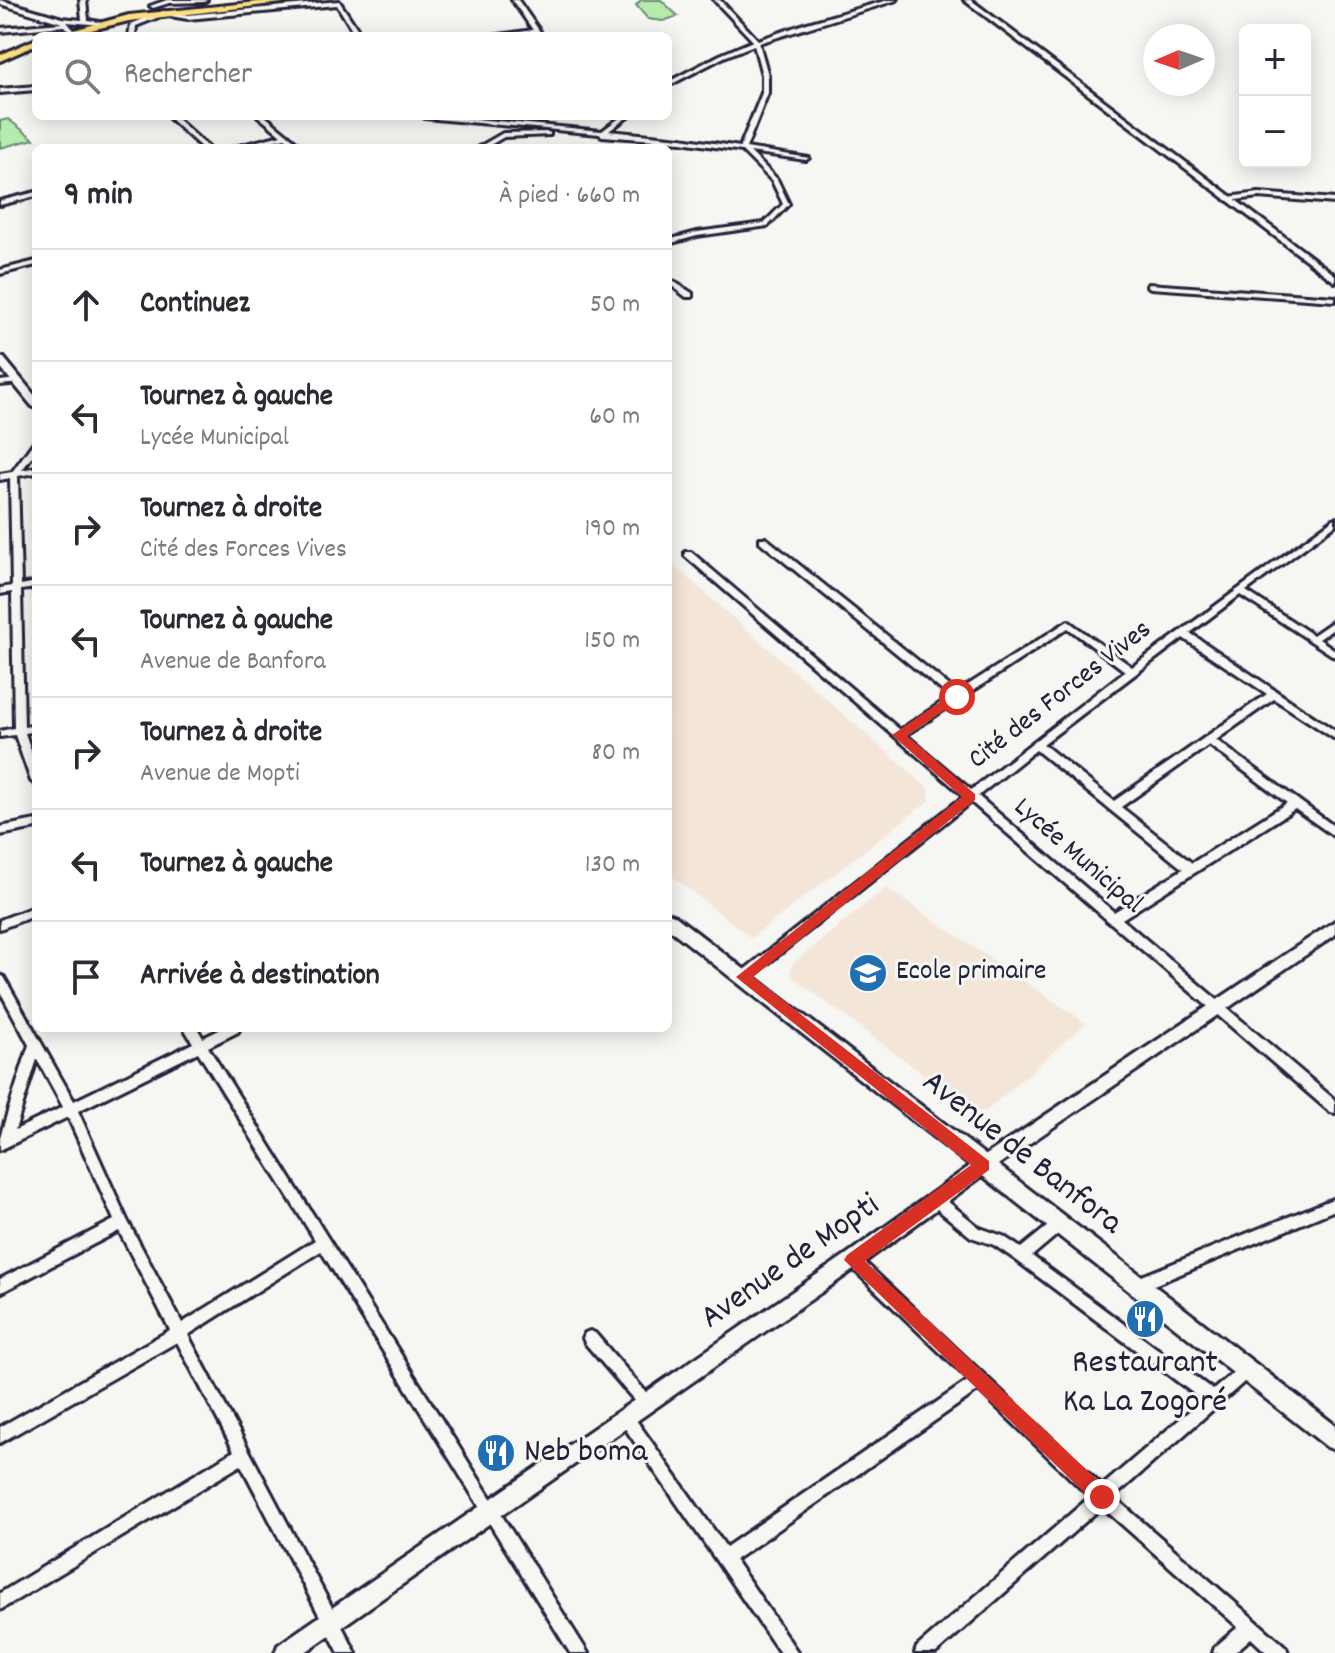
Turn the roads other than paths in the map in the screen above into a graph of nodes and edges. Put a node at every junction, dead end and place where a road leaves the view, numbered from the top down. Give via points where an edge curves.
1 (83, 0) edge
2 (204, 0) edge
3 (303, 0) edge
4 (515, 0) edge
5 (717, 0) edge
6 (894, 0) edge
7 (967, 0) edge
8 (0, 2) edge
9 (261, 2) edge
10 (153, 6) dead end
11 (163, 13) junction
12 (85, 22) junction
13 (102, 23) junction
14 (66, 25) junction
15 (0, 30) edge
16 (59, 32) edge
17 (132, 32) edge
18 (357, 32) edge
19 (537, 32) edge
20 (756, 41) junction
21 (32, 44) edge
22 (0, 58) edge
23 (672, 82) edge
24 (32, 88) edge
25 (0, 91) edge
26 (174, 120) edge
27 (266, 120) edge
28 (467, 120) edge
29 (512, 120) edge
30 (621, 120) edge
31 (509, 124) junction
32 (604, 133) junction
33 (503, 135) junction
34 (286, 136) junction
35 (202, 144) edge
36 (251, 144) edge
37 (296, 144) edge
38 (487, 144) edge
39 (743, 148) junction
40 (806, 158) dead end
41 (32, 195) edge
42 (1228, 199) junction
43 (1335, 201) edge
44 (0, 203) edge
45 (672, 241) edge
46 (32, 264) edge
47 (0, 272) edge
48 (1335, 279) edge
49 (672, 283) edge
50 (1151, 286) dead end
51 (689, 295) dead end
52 (1335, 299) edge
53 (0, 360) edge
54 (17, 381) junction
55 (0, 383) edge
56 (32, 399) edge
57 (32, 450) edge
58 (32, 471) edge
59 (14, 475) junction
60 (0, 477) edge
61 (1335, 521) edge
62 (763, 540) dead end
63 (688, 554) dead end
64 (32, 586) edge
65 (16, 588) junction
66 (0, 591) edge
67 (1240, 591) junction
68 (1335, 623) edge
69 (1183, 633) junction
70 (1313, 639) junction
71 (1335, 654) edge
72 (1131, 671) junction
73 (1274, 694) junction
74 (957, 697) junction
75 (32, 729) edge
76 (19, 731) junction
77 (0, 734) edge
78 (899, 735) junction
79 (1335, 736) edge
80 (1209, 740) junction
81 (1036, 744) junction
82 (32, 769) edge
83 (970, 797) junction
84 (1296, 803) junction
85 (1114, 807) junction
86 (32, 825) edge
87 (0, 831) edge
88 (1335, 833) edge
89 (1191, 869) junction
90 (32, 912) edge
91 (1112, 919) junction
92 (672, 922) edge
93 (0, 925) edge
94 (1335, 927) edge
95 (743, 977) junction
96 (0, 980) edge
97 (1217, 1009) junction
98 (6, 1010) edge
99 (192, 1032) edge
100 (227, 1032) edge
101 (35, 1046) junction
102 (201, 1046) junction
103 (1335, 1108) edge
104 (71, 1109) junction
105 (3, 1143) edge
106 (983, 1166) junction
107 (936, 1200) junction
108 (1335, 1204) edge
109 (122, 1223) junction
110 (1059, 1225) junction
111 (323, 1242) junction
112 (1021, 1256) junction
113 (853, 1260) junction
114 (1137, 1285) junction
115 (0, 1286) edge
116 (178, 1333) junction
117 (590, 1338) dead end
118 (1247, 1370) junction
119 (980, 1381) junction
120 (1213, 1399) junction
121 (646, 1403) junction
122 (626, 1418) junction
123 (0, 1435) edge
124 (1335, 1439) edge
125 (242, 1455) junction
126 (1102, 1497) junction
127 (491, 1511) junction
128 (724, 1558) junction
129 (0, 1602) edge
130 (331, 1622) junction
131 (1251, 1627) junction
132 (286, 1653) edge
133 (348, 1653) edge
134 (580, 1653) edge
135 (790, 1653) edge
136 (923, 1653) edge
137 (1221, 1653) edge
138 (1280, 1653) edge

1 - 12 street
2 - 10 street
3 - 9 main road
4 - 19 street
5 - 20 street
6 - 20 street
7 - 42 street
8 - 14 street
9 - 11 main road
11 - 13 main road
11 - 17 street via 133,25
11 - 18 street via 188,17 339,3
12 - 13 street
12 - 14 street
13 - 14 main road
14 - 15 street
14 - 16 main road
20 - 23 street
20 - 39 street via 765,93
21 - 22 main road
24 - 25 street
26 - 35 street
27 - 34 street
28 - 31 street
29 - 31 street
30 - 32 street
31 - 32 street
31 - 33 street
32 - 33 street
32 - 39 street
33 - 38 street
34 - 36 street
34 - 37 street
39 - 40 street
39 - 45 street via 775,180 786,204 766,225
41 - 44 street
42 - 43 street via 1259,195
42 - 48 street
46 - 47 street
49 - 51 street
50 - 52 street
53 - 54 main road
54 - 55 street
54 - 56 main road
57 - 59 street
58 - 59 street
59 - 60 street
59 - 65 street
61 - 67 street, Cité des Forces Vives
62 - 74 street
63 - 78 street, Lycée Municipal
64 - 65 street
65 - 66 street
65 - 76 street
67 - 69 street, Cité des Forces Vives
67 - 70 street
68 - 70 street
69 - 72 street, Cité des Forces Vives
69 - 73 street, Cité des Forces Vives
70 - 71 street
72 - 74 street via 1068,624
72 - 81 street, Cité des Forces Vives
73 - 79 street, Cité des Forces Vives
73 - 80 street
74 - 78 street
75 - 76 street
76 - 77 street
76 - 82 street
78 - 83 street, Lycée Municipal
80 - 84 street
80 - 85 street
81 - 83 street, Cité des Forces Vives
81 - 85 street
83 - 91 street, Lycée Municipal
83 - 95 street, Cité des Forces Vives
84 - 88 street
84 - 89 street
85 - 89 street
86 - 87 street
89 - 91 street
90 - 93 street
91 - 97 street, Lycée Municipal
92 - 95 main road, Avenue de Banfora
94 - 97 street, Avenue de Mopti
95 - 106 main road, Avenue de Banfora
96 - 98 street
97 - 103 street, Lycée Municipal
97 - 106 street, Avenue de Mopti
98 - 101 street
99 - 102 street
100 - 102 street
101 - 104 street
101 - 105 street
102 - 104 street
102 - 111 street
104 - 105 street
104 - 109 street
106 - 107 street, Avenue de Mopti
106 - 110 main road, Avenue de Banfora
107 - 112 street via 976,1233
107 - 113 street, Avenue de Mopti
108 - 114 street
109 - 115 street
109 - 116 street
110 - 112 street
110 - 114 main road, Avenue de Banfora
111 - 116 street
111 - 127 street
112 - 120 street
113 - 119 street
113 - 121 street, Avenue de Mopti
114 - 118 main road, Avenue de Banfora
116 - 123 street
116 - 125 street
117 - 121 street
118 - 120 street
118 - 124 main road, Avenue de Banfora
119 - 126 street
119 - 128 street
120 - 126 street
121 - 122 street, Avenue de Mopti
122 - 127 street, Avenue de Mopti
122 - 128 street
125 - 129 street
125 - 130 street
126 - 131 street
126 - 136 street
127 - 130 street, Avenue de Mopti
127 - 134 street
128 - 135 street
130 - 132 street, Avenue de Mopti
130 - 133 street
131 - 137 street
131 - 138 street

